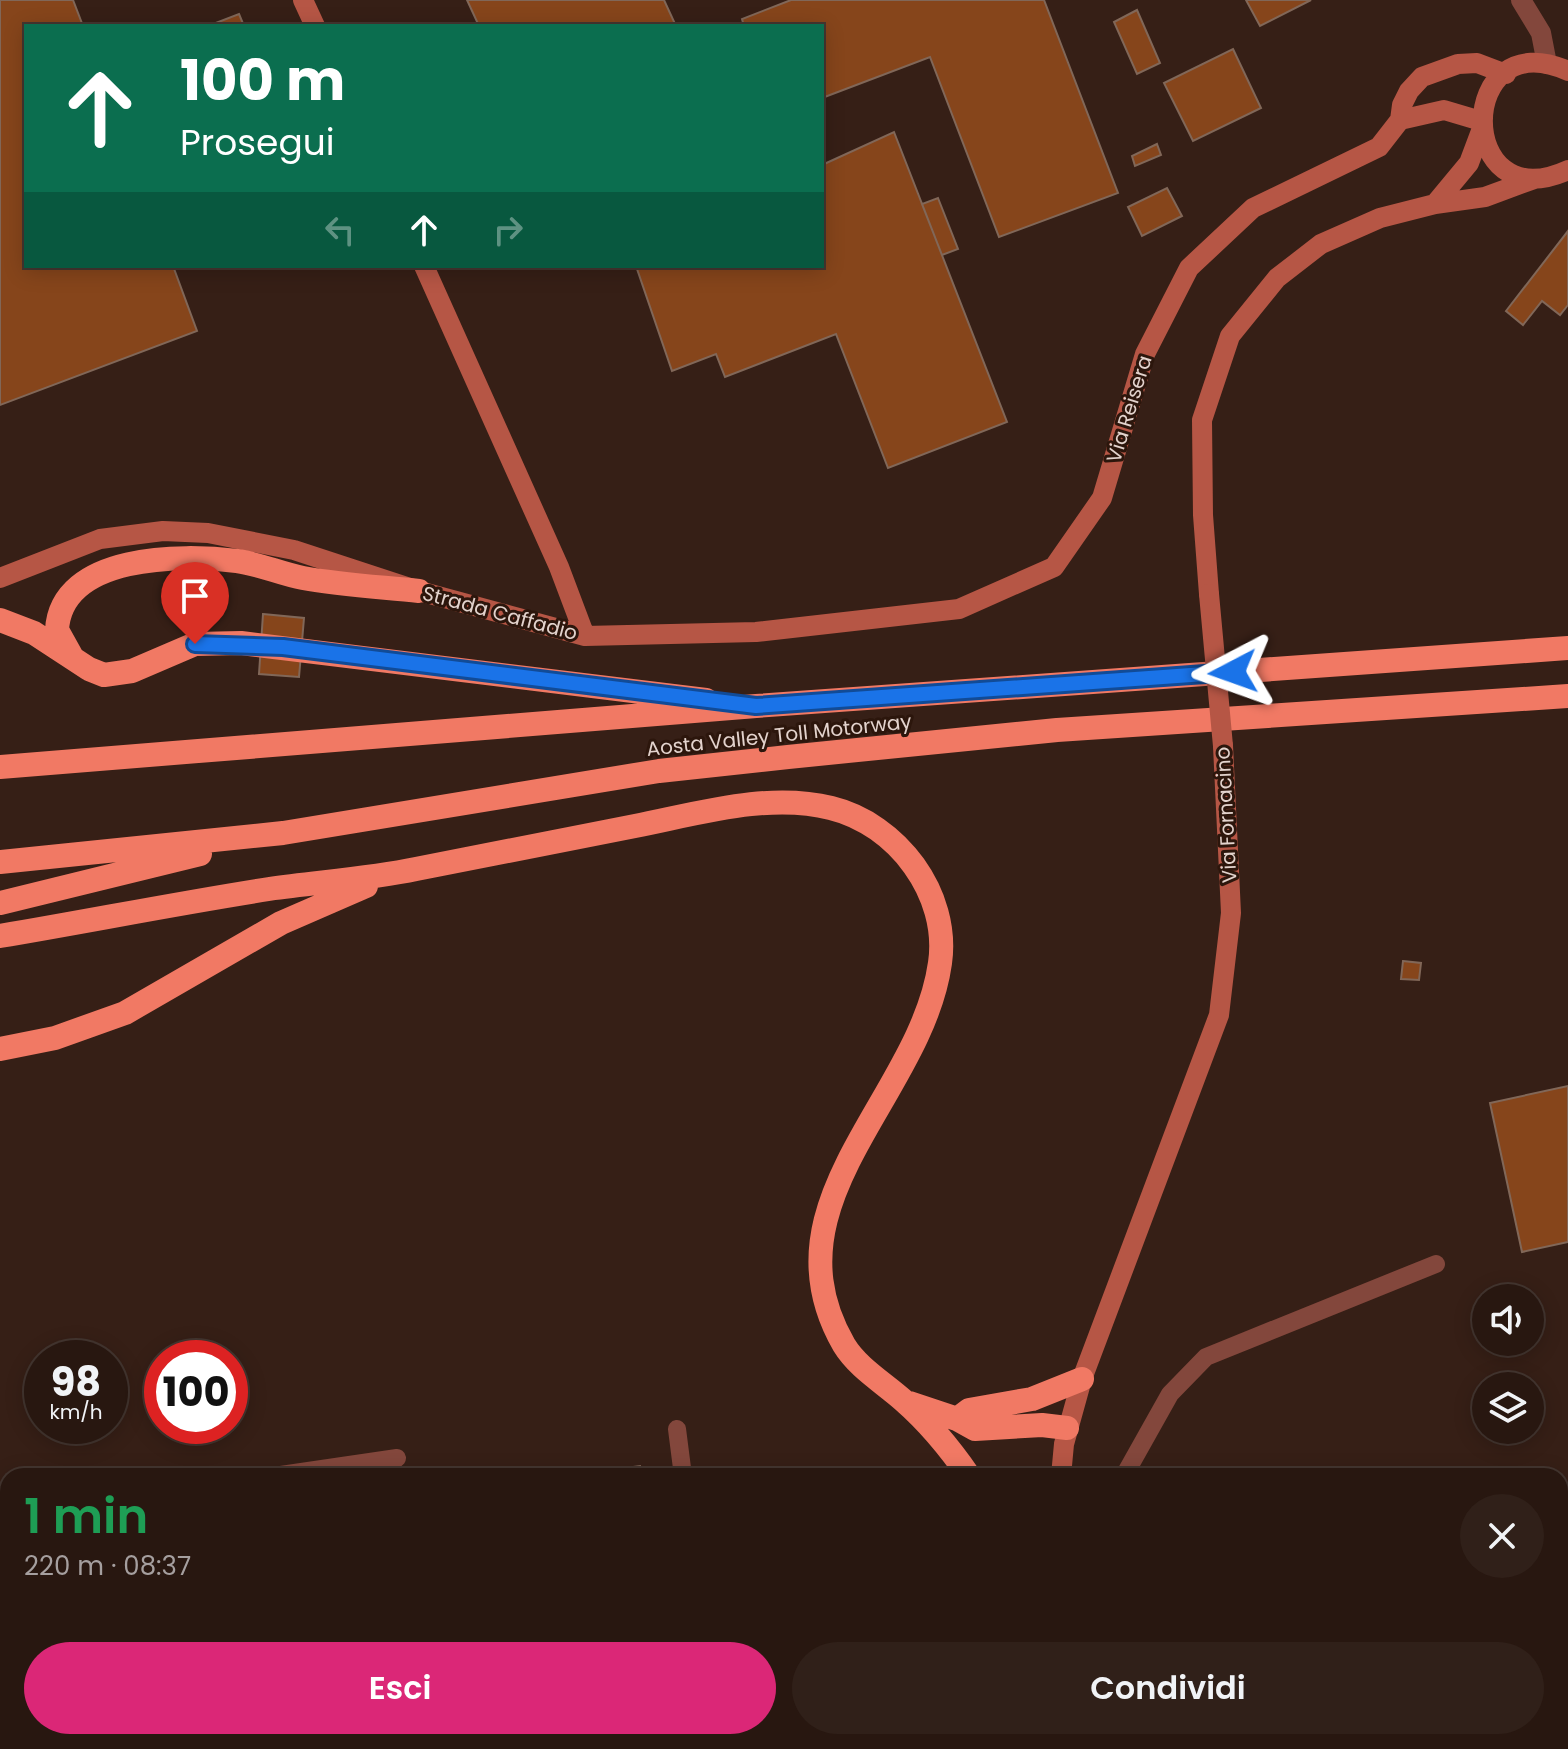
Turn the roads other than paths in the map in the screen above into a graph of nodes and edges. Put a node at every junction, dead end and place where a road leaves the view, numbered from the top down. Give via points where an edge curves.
1 (303, 0) edge
2 (1521, 0) edge
3 (314, 24) edge
4 (1547, 64) junction
5 (1568, 71) edge
6 (1506, 74) junction
7 (1400, 120) junction
8 (1481, 126) junction
9 (1568, 170) edge
10 (1534, 179) junction
11 (1435, 204) junction
12 (425, 268) edge
13 (1054, 567) joint
14 (0, 578) edge
15 (419, 591) junction
16 (0, 620) edge
17 (585, 636) junction
18 (1568, 648) edge
19 (73, 659) junction
20 (1568, 696) edge
21 (756, 706) junction
22 (0, 767) edge
23 (283, 833) junction
24 (0, 862) edge
25 (410, 871) junction
26 (0, 903) edge
27 (0, 936) edge
28 (0, 1049) edge
29 (1436, 1264) dead end
30 (1082, 1379) junction
31 (906, 1402) junction
32 (957, 1419) junction
33 (1067, 1428) junction
34 (677, 1429) dead end
35 (397, 1458) dead end
36 (329, 1468) edge
37 (682, 1468) edge
38 (962, 1468) edge
39 (1062, 1468) edge
40 (1128, 1468) edge

1 - 3 street
2 - 4 street via 1541,33
4 - 5 street
4 - 6 street
6 - 7 street, Via Reisera via 1477,63 1441,68 1409,91
6 - 8 street via 1487,95
7 - 8 street via 1444,110
7 - 13 street, Via Reisera via 1379,147 1253,208 1189,268 1145,354 1102,498
8 - 10 street via 1487,149 1499,163
8 - 11 street via 1469,163
9 - 10 street, Via Fornacino
10 - 11 street, Via Fornacino via 1485,197
11 - 30 street, Via Fornacino, bridge via 1380,218 1321,244 1277,278 1230,336 1202,420 1203,515 1231,913 1219,1015
12 - 17 street
13 - 17 street, Strada Caffadio via 959,609 756,632
14 - 15 street, Strada Caffadio via 100,539 163,531 208,533 294,550
15 - 17 street, Strada Caffadio
15 - 19 highway via 302,578 239,562 131,564 88,580 63,603 57,630
16 - 19 highway via 34,633
18 - 21 highway, Aosta Valley Toll Motorway
19 - 21 highway via 97,672 117,675 195,644 241,643
20 - 23 highway, Aosta Valley Toll Motorway via 1057,730 788,757 659,771
21 - 22 highway, Aosta Valley Toll Motorway
23 - 24 highway, Aosta Valley Toll Motorway
23 - 26 highway
25 - 27 highway
25 - 28 highway via 281,923 125,1013 55,1038
25 - 31 highway via 716,810 797,803 856,816 912,860 931,894 941,960 919,1032 837,1185 820,1249 820,1285 847,1350
29 - 40 lane via 1206,1357 1170,1394
30 - 32 highway via 1032,1399 969,1410
30 - 33 street, Via Fornacino
31 - 32 highway
31 - 38 highway
32 - 33 highway via 975,1429
33 - 39 street, Via Fornacino
34 - 37 lane
35 - 36 lane

